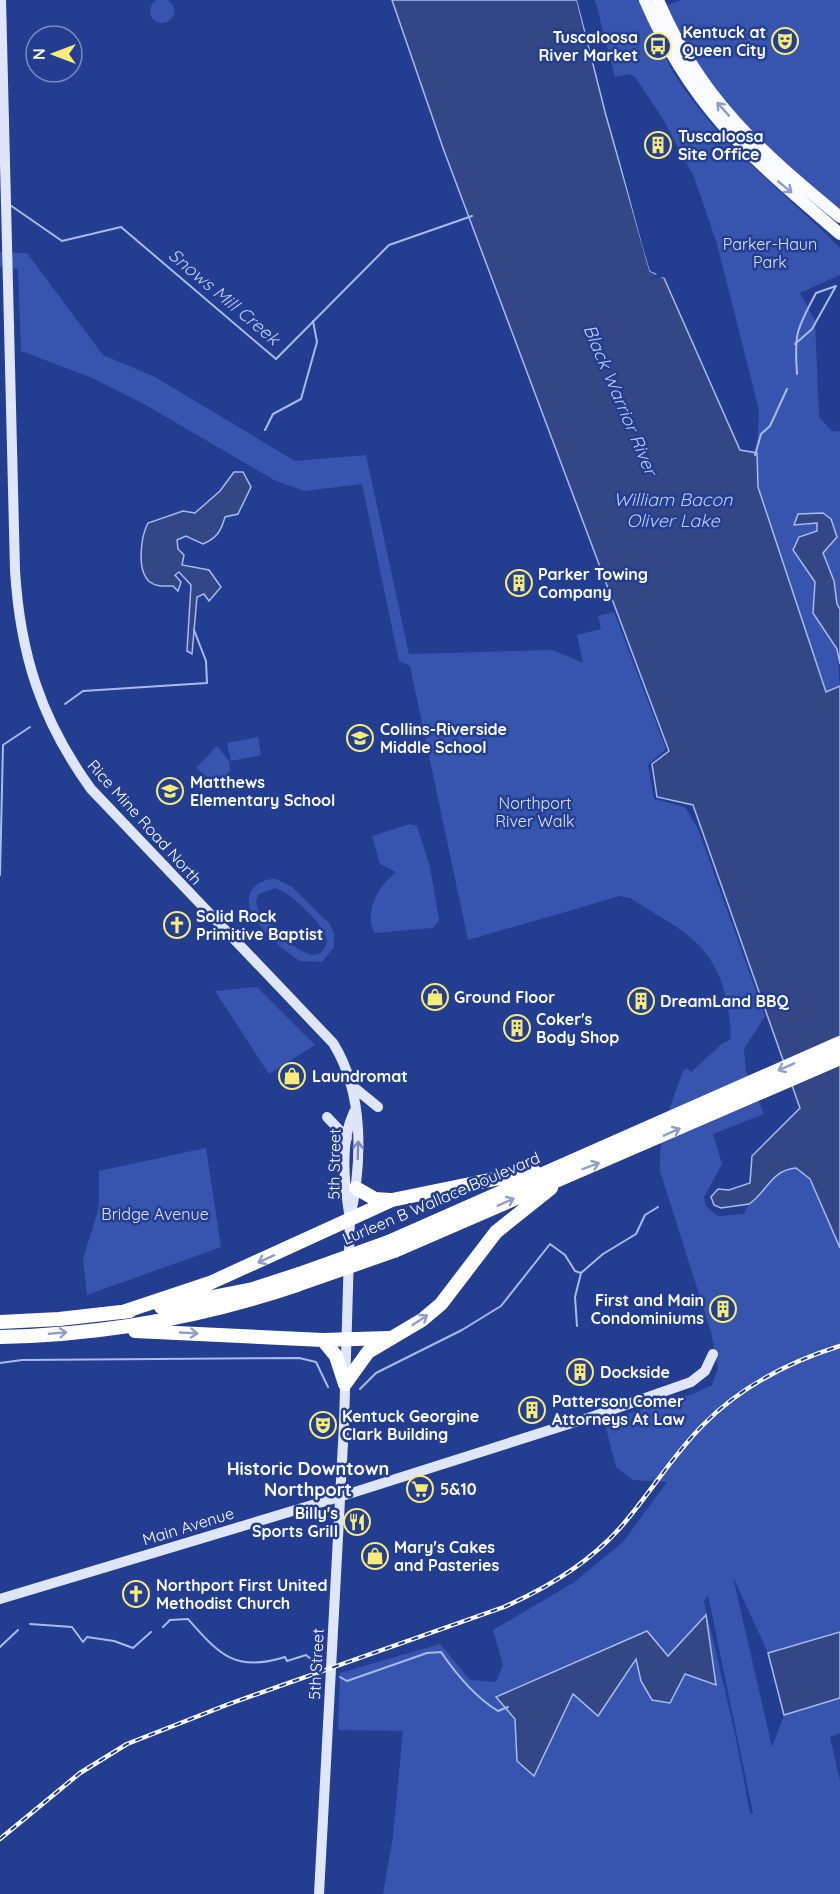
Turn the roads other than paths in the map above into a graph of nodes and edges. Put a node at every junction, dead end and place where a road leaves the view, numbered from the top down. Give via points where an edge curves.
1 (2, 0) edge
2 (645, 0) edge
3 (658, 0) edge
4 (840, 217) edge
5 (840, 234) edge
6 (840, 1043) edge
7 (840, 1058) edge
8 (351, 1085) junction
9 (378, 1107) dead end
10 (354, 1112) junction
11 (327, 1117) dead end
12 (346, 1138) junction
13 (616, 1150) junction
14 (562, 1171) junction
15 (357, 1188) junction
16 (392, 1200) junction
17 (350, 1220) junction
18 (298, 1279) junction
19 (123, 1312) junction
20 (0, 1322) edge
21 (88, 1331) junction
22 (0, 1337) edge
23 (389, 1338) junction
24 (347, 1339) junction
25 (323, 1340) junction
26 (713, 1354) dead end
27 (345, 1384) junction
28 (339, 1497) junction
29 (0, 1599) edge
30 (319, 1894) edge

1 - 8 main road, Rice Mine Road North via 17,606 33,680 65,752 91,789 333,1043
2 -> 5 main road via 673,60 716,120
4 -> 3 main road via 774,161 717,102 684,55
6 -> 13 highway, Lurleen B Wallace Boulevard
13 -> 7 highway, Lurleen B Wallace Boulevard
8 - 9 main road
8 - 10 main road, Rice Mine Road North
10 - 12 main road, 5th Street
15 -> 10 main road, 5th Street via 359,1127
11 - 12 main road
12 - 17 main road, 5th Street via 345,1191
13 - 14 highway, Lurleen B Wallace Boulevard
14 - 16 highway
14 - 18 highway, Lurleen B Wallace Boulevard, bridge via 393,1246
23 -> 14 highway via 441,1304 495,1232
15 - 16 highway via 375,1199
15 - 17 main road, 5th Street
16 - 17 highway
17 -> 19 highway via 210,1283
17 - 24 main road, 5th Street
18 - 19 highway, Lurleen B Wallace Boulevard
18 - 21 highway, Lurleen B Wallace Boulevard via 260,1298
19 - 20 highway, Lurleen B Wallace Boulevard
22 -> 21 highway, Lurleen B Wallace Boulevard
21 -> 25 highway
23 - 24 highway
23 - 27 highway via 368,1352
24 - 25 highway
24 - 27 main road, 5th Street
25 - 27 highway via 336,1356
26 - 28 main road, Main Avenue via 705,1371 691,1382
27 - 28 main road, 5th Street
28 - 29 main road, Main Avenue
28 - 30 main road, 5th Street

